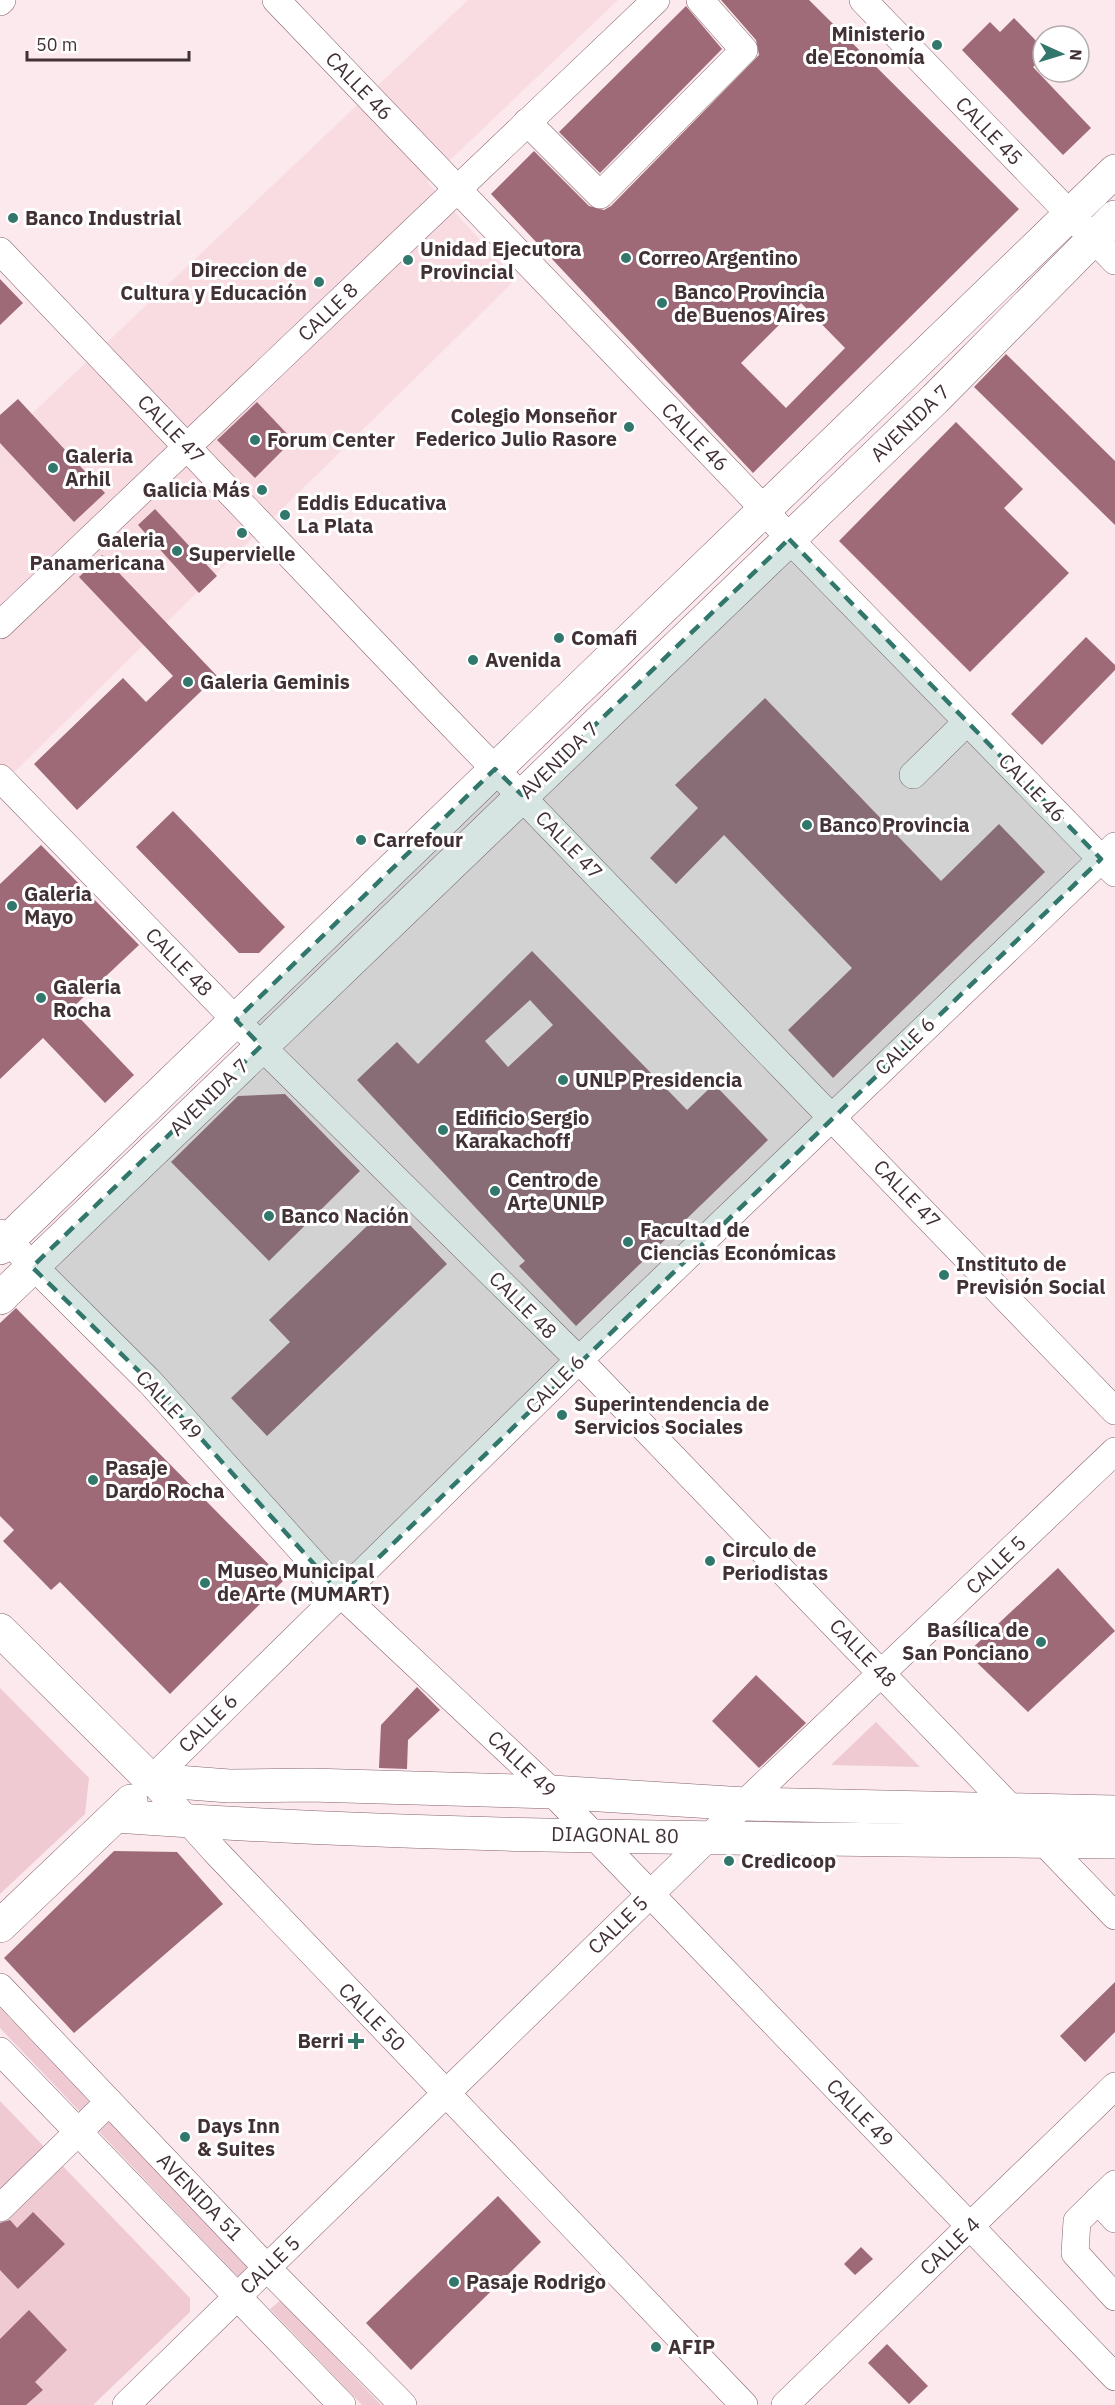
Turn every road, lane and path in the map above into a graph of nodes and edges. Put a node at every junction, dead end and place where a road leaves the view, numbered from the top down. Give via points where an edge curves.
1 (276, 0) edge
2 (656, 0) edge
3 (700, 0) edge
4 (864, 0) edge
5 (527, 122) junction
6 (1115, 171) edge
7 (457, 189) junction
8 (1071, 216) junction
9 (1108, 239) edge
10 (0, 251) edge
11 (188, 446) junction
12 (765, 510) junction
13 (789, 539) junction
14 (0, 625) edge
15 (967, 722) junction
16 (495, 769) junction
17 (913, 775) dead end
18 (0, 778) edge
19 (522, 795) junction
20 (1110, 859) edge
21 (236, 1020) junction
22 (261, 1046) junction
23 (831, 1116) junction
24 (2, 1240) edge
25 (32, 1267) junction
26 (0, 1298) edge
27 (579, 1360) junction
28 (1115, 1411) edge
29 (1115, 1451) edge
30 (341, 1594) junction
31 (0, 1630) edge
32 (883, 1673) junction
33 (151, 1780) junction
34 (552, 1792) junction
35 (745, 1804) junction
36 (1012, 1811) junction
37 (1115, 1812) edge
38 (116, 1816) junction
39 (188, 1821) junction
40 (592, 1834) junction
41 (709, 1837) junction
42 (1041, 1842) junction
43 (1115, 1842) edge
44 (649, 1895) junction
45 (1115, 1916) edge
46 (0, 1926) edge
47 (0, 1987) edge
48 (0, 2051) edge
49 (1115, 2086) edge
50 (445, 2094) junction
51 (109, 2102) junction
52 (78, 2132) junction
53 (1109, 2201) edge
54 (0, 2208) edge
55 (970, 2227) junction
56 (267, 2268) junction
57 (237, 2297) junction
58 (1115, 2297) edge
59 (1115, 2377) edge
60 (126, 2405) edge
61 (342, 2405) edge
62 (403, 2405) edge
63 (744, 2405) edge
64 (785, 2405) edge

1 - 7 street, CALLE 46
2 - 5 street, CALLE 8
3 - 5 street via 744,50 600,195
4 - 8 street, CALLE 45
5 - 7 street, CALLE 8
6 - 8 main road, AVENIDA 7
7 - 11 street, CALLE 8
7 - 12 street, CALLE 46
8 - 9 street, CALLE 45
8 - 12 main road, AVENIDA 7
9 - 13 main road, AVENIDA 7
10 - 11 street, CALLE 47
11 - 14 street, CALLE 8
11 - 16 street, CALLE 47
12 - 13 street, CALLE 46
12 - 16 main road, AVENIDA 7
13 - 15 street, CALLE 46
13 - 19 main road, AVENIDA 7
15 - 17 street
15 - 20 street, CALLE 46
16 - 19 street, CALLE 47
16 - 21 main road, AVENIDA 7
18 - 21 street, CALLE 48
19 - 22 main road, AVENIDA 7
19 - 23 street, CALLE 47
20 - 23 street, CALLE 6
21 - 22 street, CALLE 48
21 - 24 main road, AVENIDA 7
22 - 25 main road, AVENIDA 7
22 - 27 street, CALLE 48
23 - 27 street, CALLE 6
23 - 28 street, CALLE 47
24 - 25 street, CALLE 49
25 - 26 main road, AVENIDA 7
25 - 30 street, CALLE 49 via 150,1382
27 - 30 street, CALLE 6
27 - 32 street, CALLE 48
29 - 32 street, CALLE 5
30 - 33 street, CALLE 6
30 - 34 street, CALLE 49
31 - 33 main road, CALLE 50
32 - 35 street, CALLE 5
32 - 36 street, CALLE 48
33 - 34 main road, DIAGONAL 80 via 229,1786
33 - 38 main road, CALLE 6
33 - 39 street, CALLE 50
34 - 35 main road, DIAGONAL 80
34 - 40 street, CALLE 49
35 - 36 main road, DIAGONAL 80
35 - 41 street, CALLE 5
36 - 37 main road, DIAGONAL 80
36 - 42 street, CALLE 48
38 - 39 main road, DIAGONAL 80
38 - 46 main road, CALLE 6
39 - 40 main road, DIAGONAL 80
39 - 50 street, CALLE 50
40 - 41 main road, DIAGONAL 80
40 - 44 street, CALLE 49
41 - 42 main road, DIAGONAL 80
41 - 44 street, CALLE 5
42 - 43 main road, DIAGONAL 80
42 - 45 street, CALLE 48
44 - 50 street, CALLE 5
44 - 55 street, CALLE 49
47 - 51 street, AVENIDA 51
48 - 52 street
49 - 55 street, CALLE 4
50 - 56 street, CALLE 5
50 - 63 street, CALLE 50
51 - 52 street
51 - 56 street, AVENIDA 51
52 - 54 street
52 - 57 street
53 - 58 street via 1077,2221 1075,2253
55 - 59 street, CALLE 49
55 - 64 street, CALLE 4
56 - 57 street, CALLE 5
56 - 62 street, AVENIDA 51
57 - 60 street, CALLE 5
57 - 61 street

